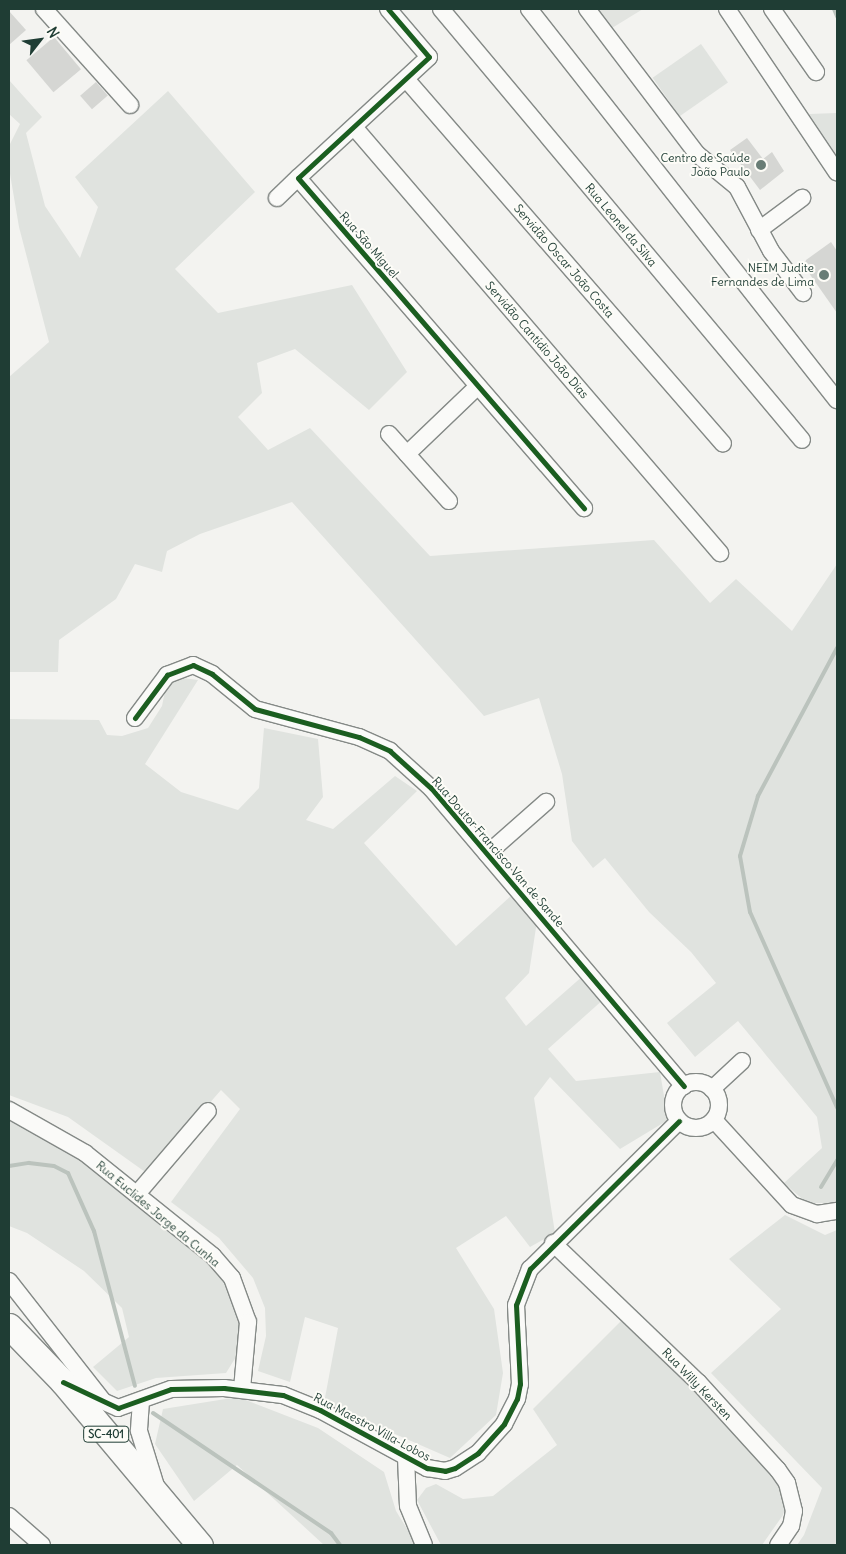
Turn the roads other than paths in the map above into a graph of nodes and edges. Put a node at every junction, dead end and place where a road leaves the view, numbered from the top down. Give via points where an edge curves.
1 (44, 9) edge
2 (388, 9) edge
3 (441, 9) edge
4 (529, 9) edge
5 (587, 9) edge
6 (727, 9) edge
7 (772, 9) edge
8 (816, 72) dead end
9 (406, 79) junction
10 (130, 105) dead end
11 (354, 127) junction
12 (837, 174) edge
13 (298, 178) junction
14 (277, 198) dead end
15 (802, 198) dead end
16 (759, 230) junction
17 (803, 293) dead end
18 (478, 386) junction
19 (837, 400) edge
20 (389, 434) dead end
21 (802, 440) dead end
22 (722, 444) dead end
23 (407, 454) junction
24 (449, 502) dead end
25 (584, 508) dead end
26 (720, 553) dead end
27 (135, 718) dead end
28 (546, 802) dead end
29 (487, 854) junction
30 (742, 1061) dead end
31 (684, 1086) junction
32 (712, 1089) junction
33 (9, 1110) edge
34 (208, 1111) dead end
35 (714, 1120) junction
36 (679, 1121) junction
37 (137, 1194) junction
38 (837, 1211) edge
39 (553, 1243) junction
40 (9, 1281) edge
41 (9, 1326) edge
42 (9, 1347) edge
43 (63, 1382) junction
44 (242, 1389) junction
45 (142, 1401) junction
46 (106, 1404) junction
47 (406, 1457) junction
48 (160, 1499) junction
49 (9, 1516) edge
50 (42, 1545) edge
51 (180, 1545) edge
52 (200, 1545) edge
53 (424, 1545) edge
54 (778, 1545) edge

1 - 10 street
2 - 9 street via 430,57
3 - 21 street, Rua Leonel da Silva
4 - 19 street
5 - 16 street via 702,160 733,181
6 - 12 street
7 - 8 street
9 - 11 street
9 - 22 street, Servidão Oscar João Costa
11 - 13 street
11 - 26 street, Servidão Cantídio João Dias
13 - 14 street
13 - 18 street, Rua São Miguel
15 - 16 street
16 - 17 street
18 - 23 street
18 - 25 street, Rua São Miguel
20 - 23 street
23 - 24 street
27 - 29 street, Rua Doutor Francisco Van de Sande via 167,675 183,667 202,668 255,709 358,737 390,751 417,774
28 - 29 street
29 - 31 street, Rua Doutor Francisco Van de Sande
30 - 32 street
31 - 32 street via 699,1083
31 - 36 street via 673,1102
32 - 35 street via 719,1101
33 - 37 street, Rua Euclides Jorge da Cunha via 85,1153
34 - 37 street
35 - 36 street via 701,1128
35 - 38 street via 792,1205 817,1214
36 - 39 street, Rua Maestro Villa-Lobos
37 - 44 street, Rua Euclides Jorge da Cunha via 213,1256 232,1278 248,1322
39 - 47 street, Rua Maestro Villa-Lobos via 530,1269 519,1292 516,1305 520,1384 517,1399 504,1424 478,1453 455,1468 435,1470
39 - 54 street, Rua Willy Kersten via 698,1382 788,1483 794,1511 792,1526
40 - 46 street
41 - 43 highway, SC-401
42 - 51 highway, SC-401
43 - 46 street, Rua Maestro Villa-Lobos
43 - 48 highway, SC-401
44 - 45 street, Rua Maestro Villa-Lobos via 171,1389
44 - 47 street, Rua Maestro Villa-Lobos via 301,1401
45 - 46 street, Rua Maestro Villa-Lobos via 125,1407
45 - 48 street via 139,1431
47 - 53 street via 408,1506
48 - 52 highway, SC-401
49 - 50 street

